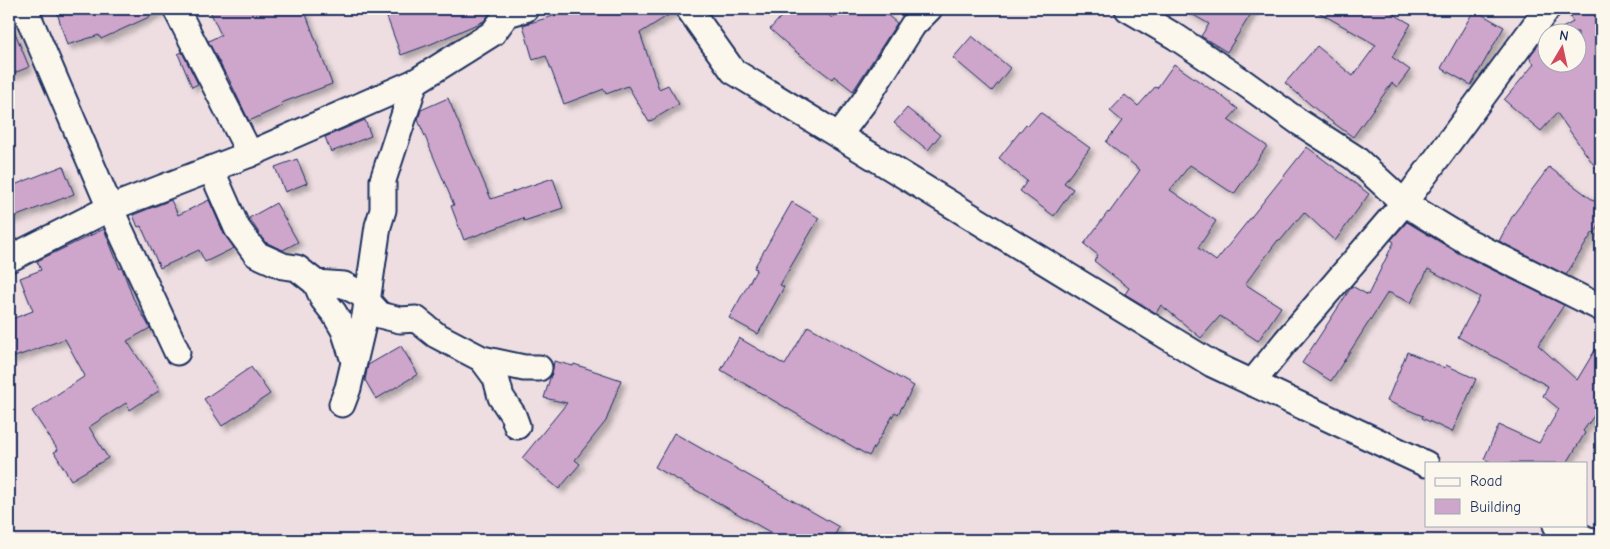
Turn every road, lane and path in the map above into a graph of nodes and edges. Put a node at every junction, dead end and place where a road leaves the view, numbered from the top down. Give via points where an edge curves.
1 (25, 9) edge
2 (176, 9) edge
3 (525, 9) edge
4 (689, 9) edge
5 (929, 9) edge
6 (1128, 9) edge
7 (1164, 9) edge
8 (1547, 9) edge
9 (1176, 37) junction
10 (415, 82) junction
11 (839, 135) junction
12 (250, 154) junction
13 (211, 169) junction
14 (1404, 203) junction
15 (110, 208) junction
16 (9, 259) edge
17 (316, 283) junction
18 (368, 303) junction
19 (1601, 308) edge
20 (177, 352) dead end
21 (482, 359) junction
22 (354, 361) junction
23 (540, 368) dead end
24 (1252, 383) junction
25 (342, 404) dead end
26 (517, 426) dead end
27 (1425, 464) edge
28 (1558, 526) edge
29 (1588, 540) edge

1 - 15 street
2 - 12 street
3 - 10 street via 507,14 493,33
4 - 11 street via 733,70
5 - 11 street via 913,25
6 - 9 street
7 - 9 street
8 - 14 street
9 - 14 street via 1355,158
10 - 12 street
10 - 18 street via 383,180 383,210
11 - 24 street via 1212,364
12 - 13 street
13 - 15 street
13 - 17 street via 237,228 256,254 297,268
14 - 19 street via 1466,240
14 - 24 street
15 - 16 street
15 - 20 street
17 - 18 street via 344,285 361,294
17 - 22 street via 344,330
18 - 21 street via 380,315 400,320 416,319 436,335
18 - 22 street
21 - 23 street
21 - 26 street via 496,378 501,397
22 - 25 street
24 - 27 street
28 - 29 street

